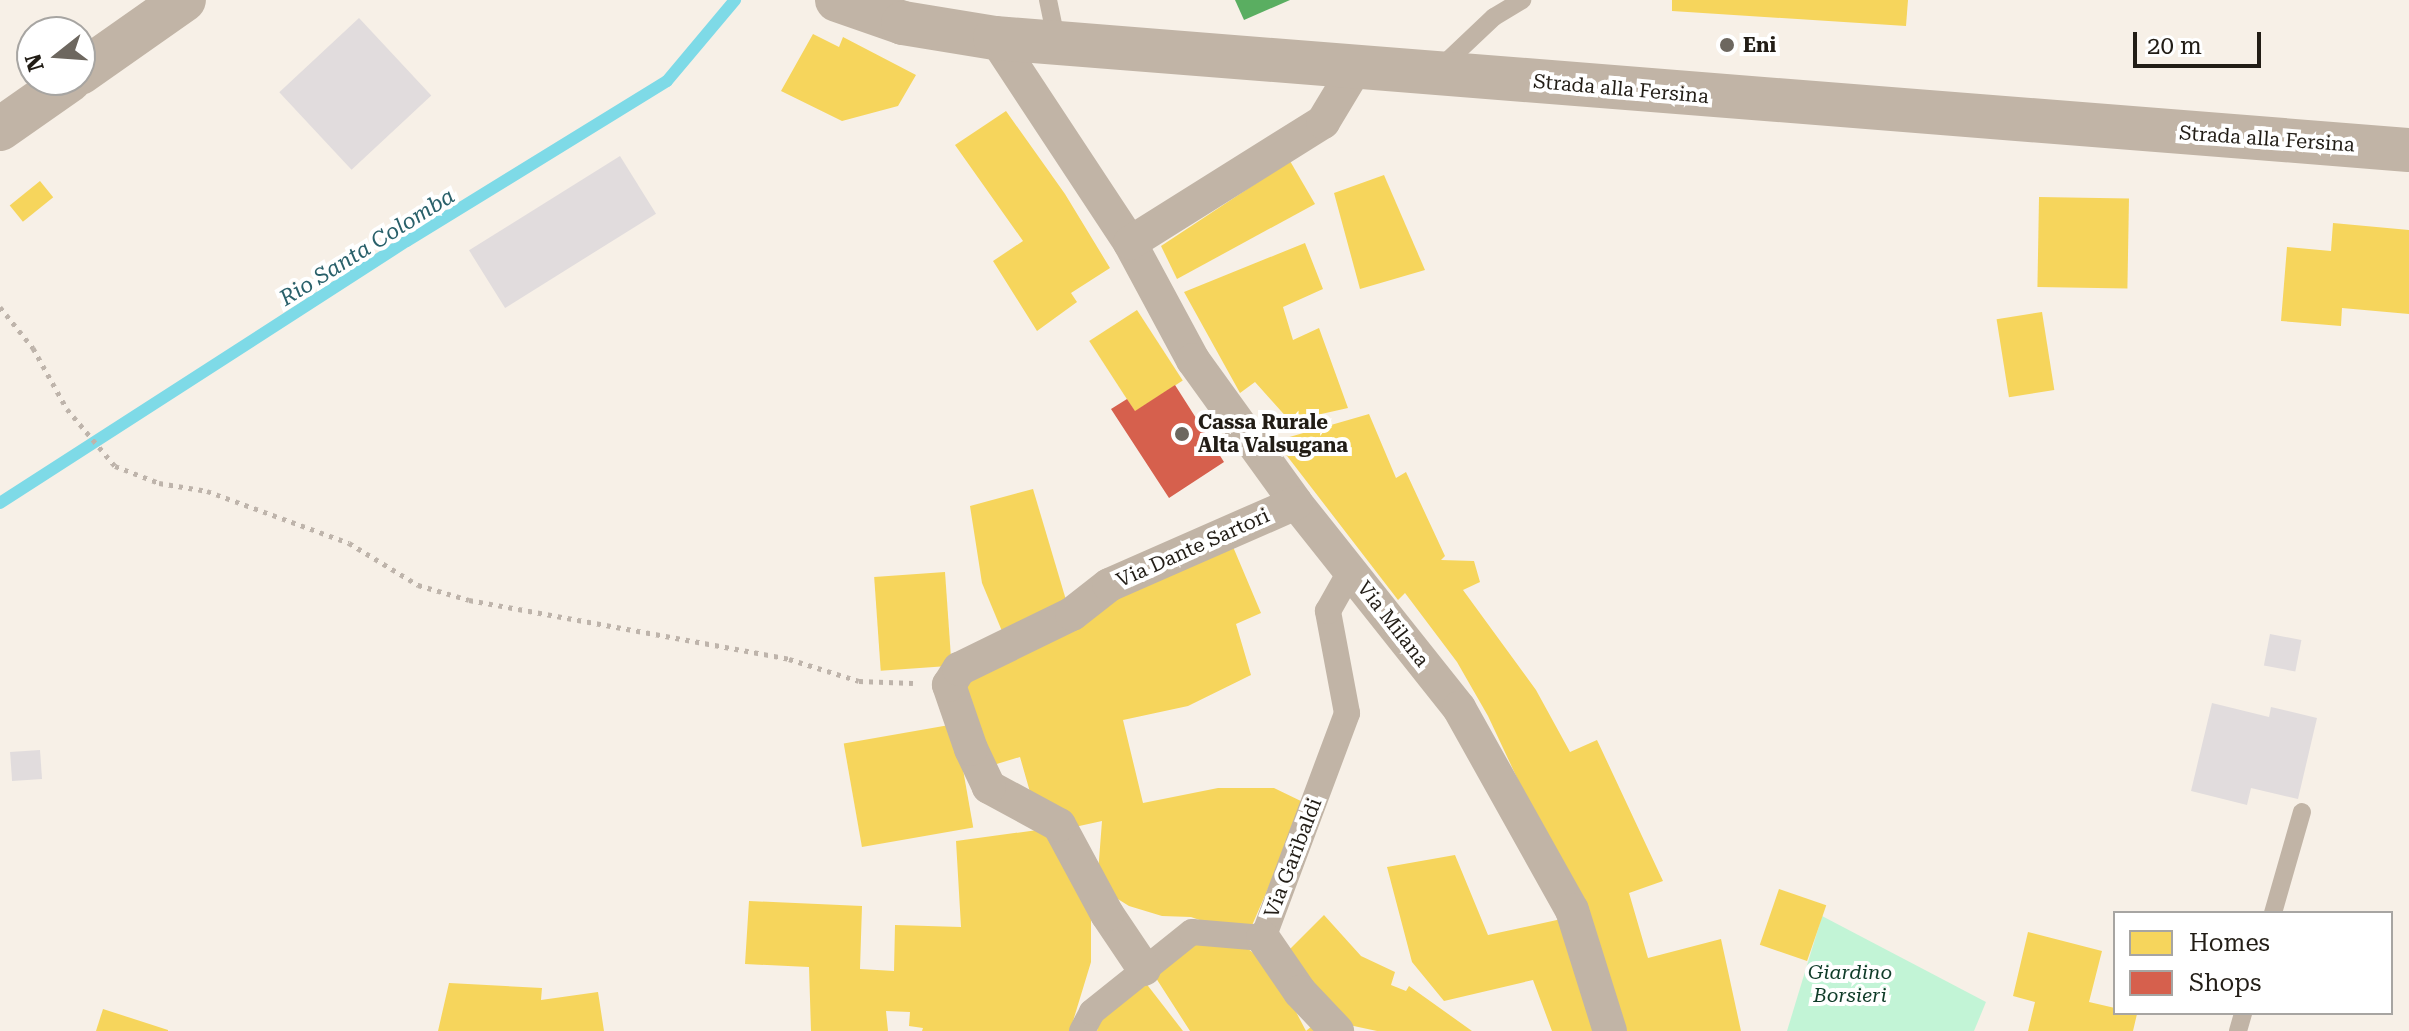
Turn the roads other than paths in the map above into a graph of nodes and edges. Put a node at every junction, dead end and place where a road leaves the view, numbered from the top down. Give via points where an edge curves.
1 (184, 0) edge
2 (837, 0) edge
3 (1048, 0) edge
4 (1522, 0) edge
5 (995, 38) junction
6 (1057, 43) junction
7 (96, 62) edge
8 (1356, 67) junction
9 (1436, 73) junction
10 (47, 96) edge
11 (0, 129) edge
12 (2409, 150) edge
13 (1130, 243) junction
14 (1296, 503) junction
15 (1351, 570) junction
16 (2302, 812) dead end
17 (2274, 911) edge
18 (1263, 938) junction
19 (1144, 969) junction
20 (1082, 1031) edge
21 (1337, 1031) edge
22 (1610, 1031) edge

1 - 7 street
2 - 5 street, Strada alla Fersina via 903,23
3 - 6 lane
4 - 9 lane via 1494,17
5 - 6 street, Strada alla Fersina
5 - 13 street, Via Milana
6 - 8 street, Strada alla Fersina
8 - 9 street, Strada alla Fersina
8 - 13 street via 1323,122
9 - 12 street, Strada alla Fersina
10 - 11 street
13 - 14 street, Via Milana via 1193,360
14 - 15 street, Via Milana
14 - 19 street, Via Dante Sartori via 1109,585 1072,614 959,669 949,685 989,787 1059,825
15 - 18 street, Via Garibaldi via 1328,611 1347,713
15 - 22 street, Via Milana via 1459,708 1482,748 1572,910
16 - 17 lane
18 - 19 street, Via Garibaldi via 1192,932
18 - 21 street via 1300,992
19 - 20 street, Via Garibaldi via 1092,1012

